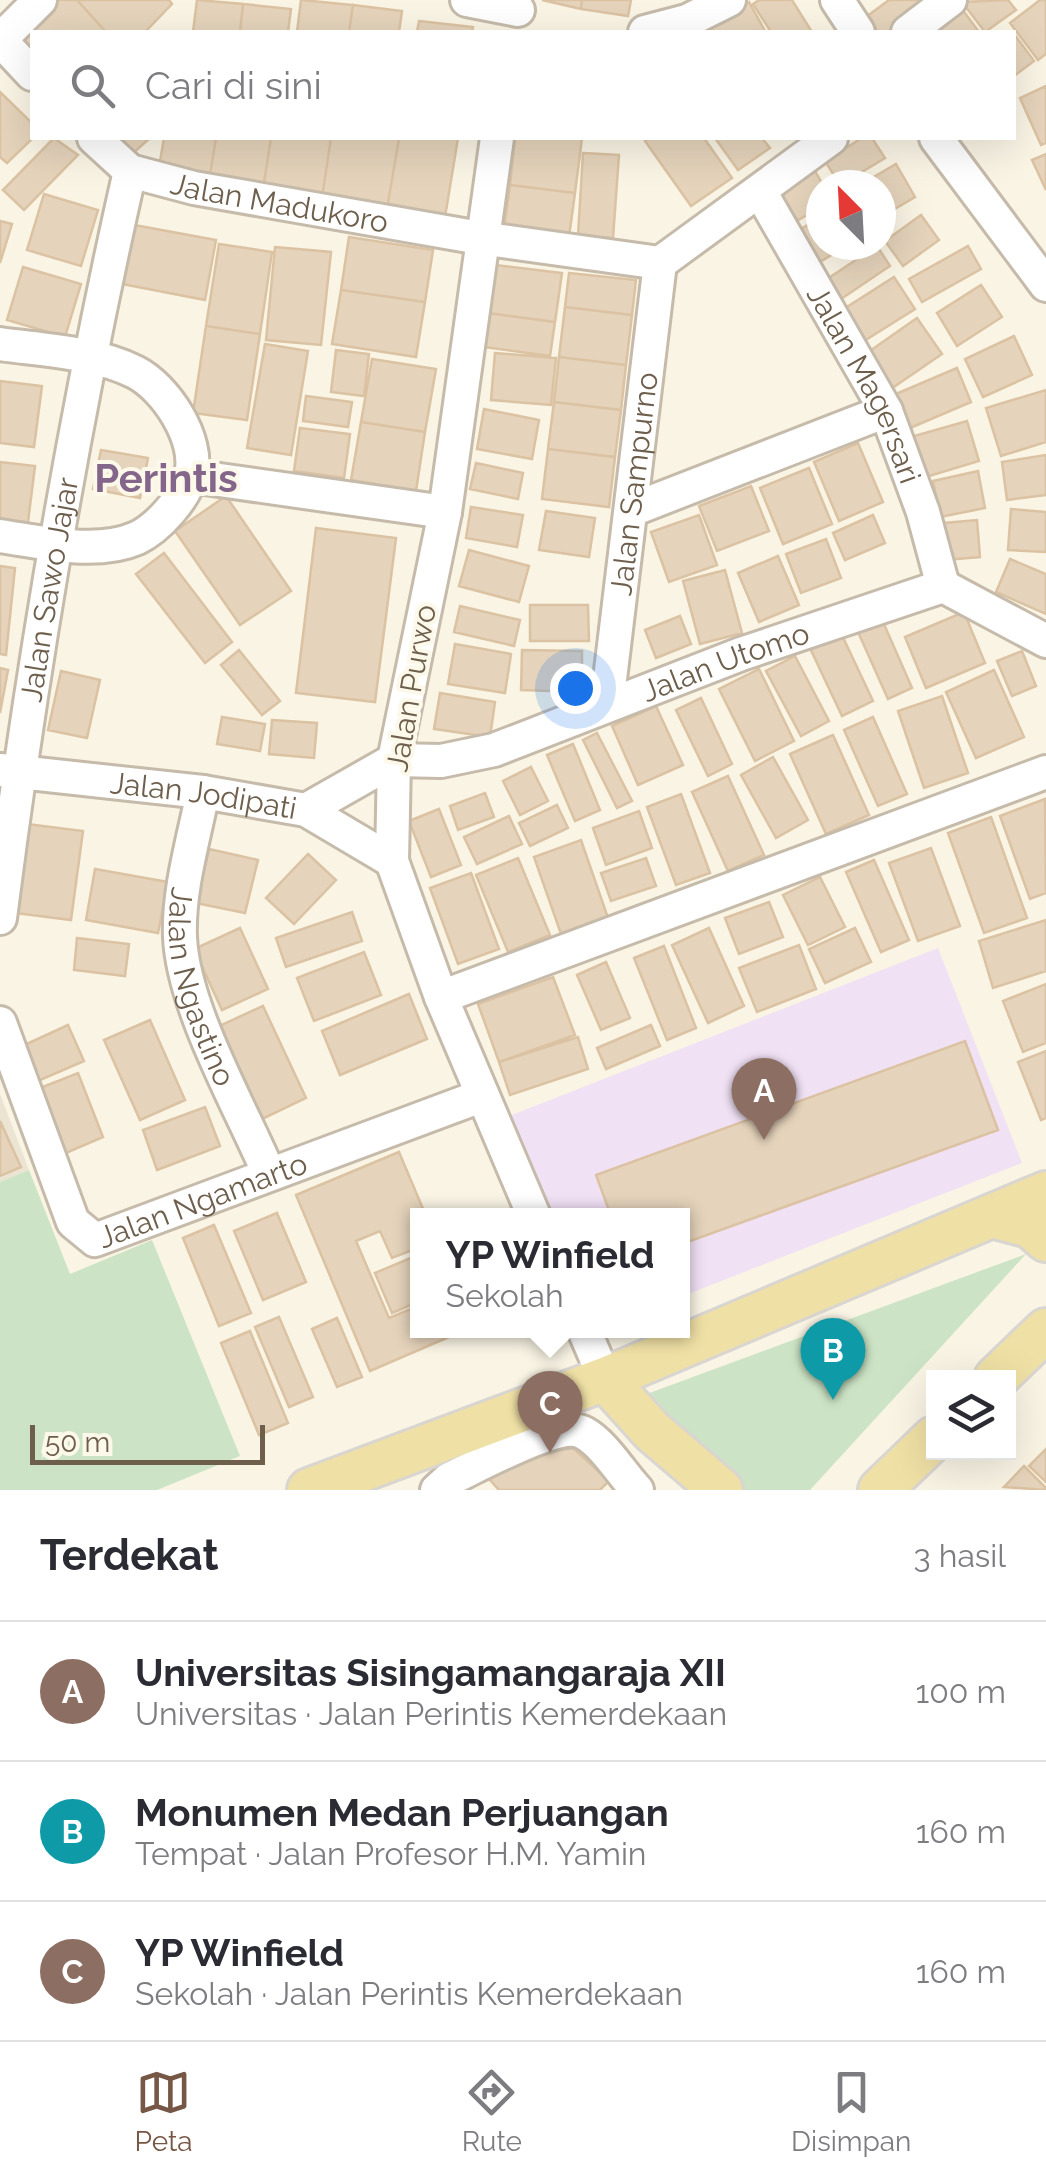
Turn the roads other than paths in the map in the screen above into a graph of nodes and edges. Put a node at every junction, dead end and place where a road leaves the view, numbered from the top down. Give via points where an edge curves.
1 (40, 0) edge
2 (467, 0) edge
3 (729, 0) edge
4 (837, 0) edge
5 (950, 0) edge
6 (517, 14) edge
7 (652, 30) edge
8 (857, 30) edge
9 (911, 30) edge
10 (0, 40) edge
11 (30, 72) edge
12 (96, 140) edge
13 (497, 140) edge
14 (828, 140) edge
15 (937, 140) edge
16 (130, 172) junction
17 (761, 194) junction
18 (480, 238) junction
19 (660, 263) junction
20 (1046, 285) edge
21 (0, 344) edge
22 (88, 357) junction
23 (886, 412) junction
24 (191, 476) junction
25 (634, 509) junction
26 (445, 512) junction
27 (0, 536) edge
28 (56, 544) junction
29 (943, 586) junction
30 (1046, 640) edge
31 (607, 704) junction
32 (394, 760) junction
33 (9, 771) edge
34 (1046, 772) edge
35 (203, 792) junction
36 (306, 810) junction
37 (392, 861) junction
38 (0, 918) edge
39 (441, 997) junction
40 (0, 1023) edge
41 (482, 1096) junction
42 (270, 1174) junction
43 (1046, 1193) edge
44 (531, 1208) edge
45 (992, 1216) junction
46 (1046, 1240) edge
47 (1046, 1330) edge
48 (587, 1338) edge
49 (1004, 1370) edge
50 (605, 1379) junction
51 (428, 1445) junction
52 (926, 1446) edge
53 (310, 1490) edge
54 (420, 1490) edge
55 (437, 1490) edge
56 (637, 1490) edge
57 (721, 1490) edge
58 (880, 1490) edge

1 - 10 street
2 - 6 street
3 - 7 street
4 - 8 street
5 - 9 street
10 - 11 street
12 - 16 street, Jalan Madukoro
13 - 18 street, Jalan Purwo
14 - 17 street
15 - 20 street
16 - 18 street, Jalan Madukoro
16 - 22 street, Jalan Sawo Jajar
17 - 19 street
17 - 23 street, Jalan Magersari
18 - 19 street, Jalan Madukoro
18 - 26 street, Jalan Purwo
19 - 25 street, Jalan Sampurno
21 - 22 street
22 - 24 street via 154,384 182,425
22 - 28 street, Jalan Sawo Jajar
23 - 25 street
23 - 29 street, Jalan Magersari
24 - 26 street
24 - 28 street via 174,505 140,537 114,545
25 - 31 street, Jalan Sampurno
26 - 32 street, Jalan Purwo
27 - 28 street
28 - 33 street, Jalan Sawo Jajar
29 - 30 street
29 - 31 street, Jalan Utomo
31 - 32 street, Jalan Utomo via 494,750
32 - 36 street
32 - 37 street, Jalan Purwo
33 - 35 street, Jalan Jodipati
33 - 38 street
34 - 39 street
35 - 36 street, Jalan Jodipati
35 - 42 street, Jalan Ngastino via 180,936 188,986
36 - 37 street, Jalan Jodipati
37 - 39 street, Jalan Purwo
39 - 41 street, Jalan Purwo
40 - 42 street, Jalan Ngamarto via 74,1222 89,1238 103,1240
41 - 42 street, Jalan Ngamarto
41 - 44 street, Jalan Purwo
43 - 45 main road
45 - 46 main road via 1030,1226
45 - 50 main road
47 - 49 main road
48 - 50 street
50 - 51 main road
50 - 57 main road via 652,1431
51 - 53 main road
51 - 54 street
52 - 58 main road
55 - 56 street via 573,1428 587,1434

